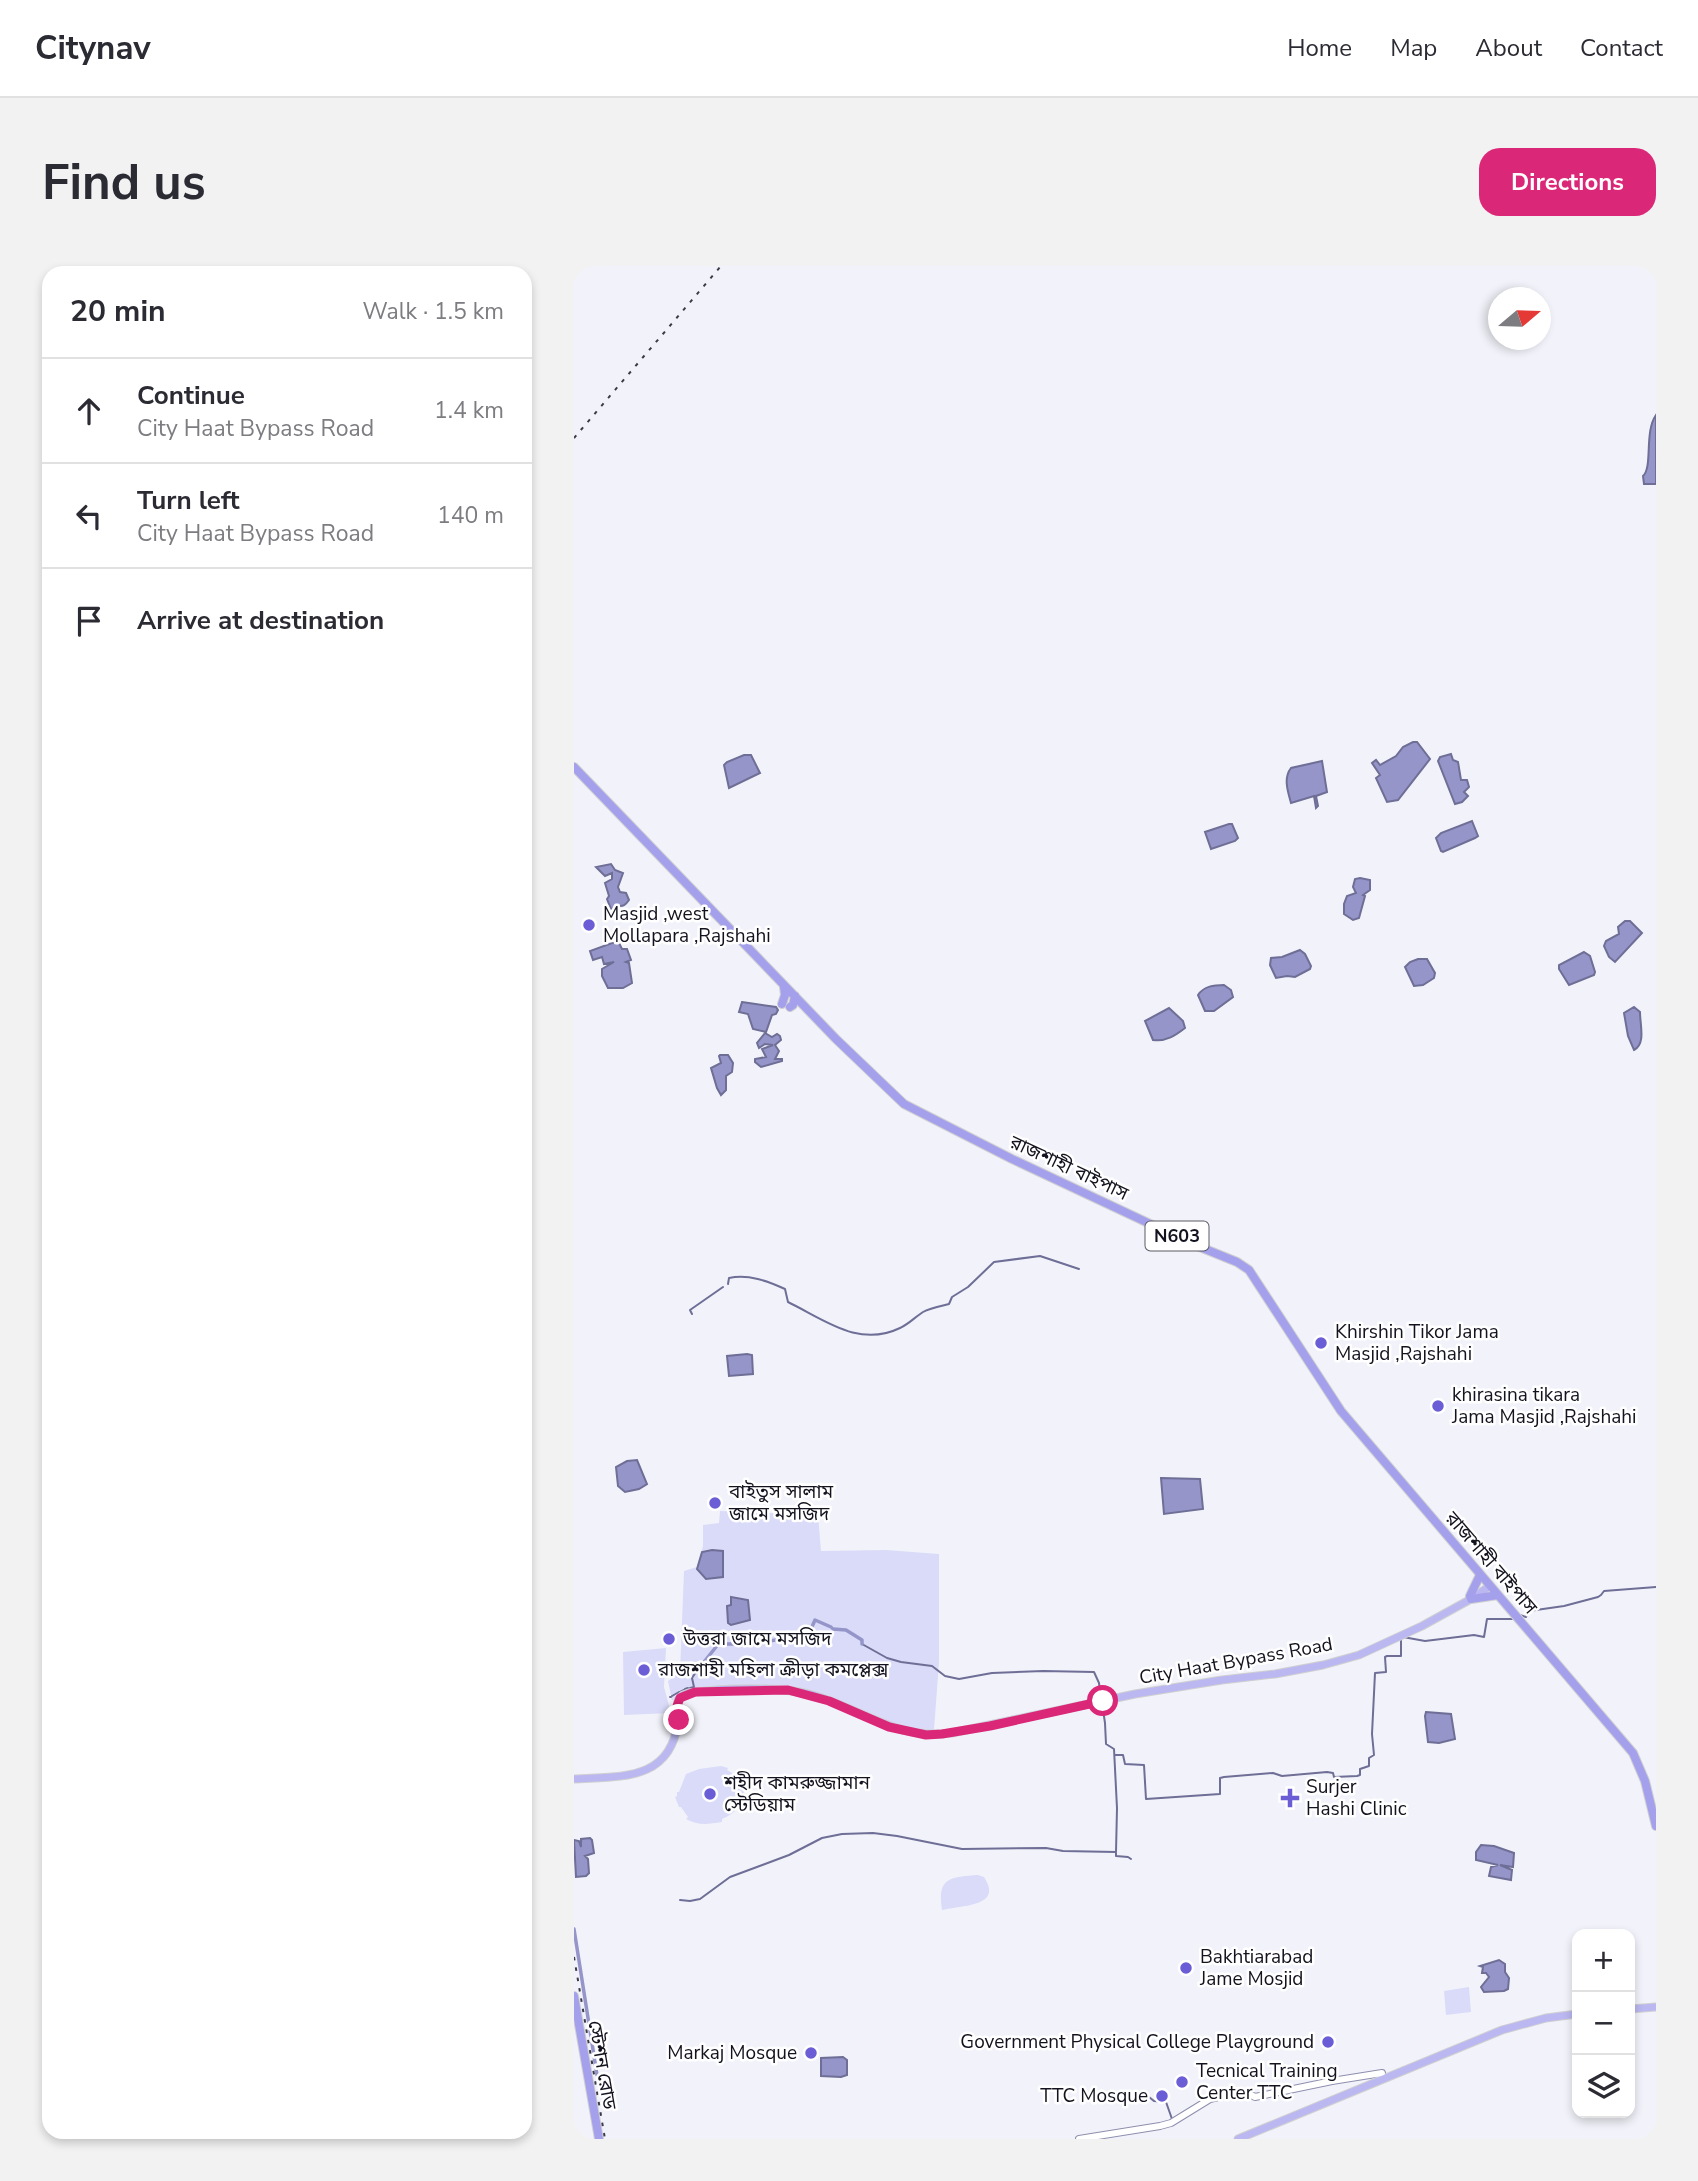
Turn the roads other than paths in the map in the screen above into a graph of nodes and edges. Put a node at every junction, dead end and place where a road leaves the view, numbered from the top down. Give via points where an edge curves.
1 (574, 767) edge
2 (782, 983) junction
3 (795, 996) junction
4 (1480, 1575) junction
5 (1488, 1585) junction
6 (1498, 1595) junction
7 (1471, 1597) junction
8 (574, 1777) edge
9 (1656, 1826) edge
10 (574, 1996) edge
11 (1656, 2008) edge
12 (1635, 2010) edge
13 (574, 2013) edge
14 (1572, 2016) edge
15 (1448, 2053) junction
16 (1388, 2075) junction
17 (1216, 2098) junction
18 (597, 2139) edge
19 (1079, 2139) edge
20 (1095, 2139) edge
21 (1238, 2139) edge
22 (1246, 2139) edge

1 - 2 highway, রাজশাহী বাইপাস / N603
2 - 3 highway, রাজশাহী বাইপাস / N603
2 - 3 highway via 786,1006 794,1004
3 - 4 highway, রাজশাহী বাইপাস / N603 via 915,1112 1249,1270 1341,1411
4 - 5 highway, রাজশাহী বাইপাস / N603
4 - 7 highway
5 - 6 highway, রাজশাহী বাইপাস / N603
5 - 7 main road, City Haat Bypass Road
6 - 7 highway
6 - 9 highway, রাজশাহী বাইপাস / N603 via 1633,1753
7 - 8 main road, City Haat Bypass Road via 1359,1655 1323,1665 1135,1694 942,1734 889,1727 829,1701 788,1690 689,1693 678,1700 674,1736 653,1768
10 - 18 highway, স্টেশন রোড
11 - 12 main road
13 - 18 highway, স্টেশন রোড
14 - 15 main road via 1525,2023
15 - 16 main road
15 - 22 main road
16 - 17 main road via 1332,2081 1255,2098
16 - 21 main road
17 - 19 main road via 1171,2123
17 - 20 main road via 1160,2128

